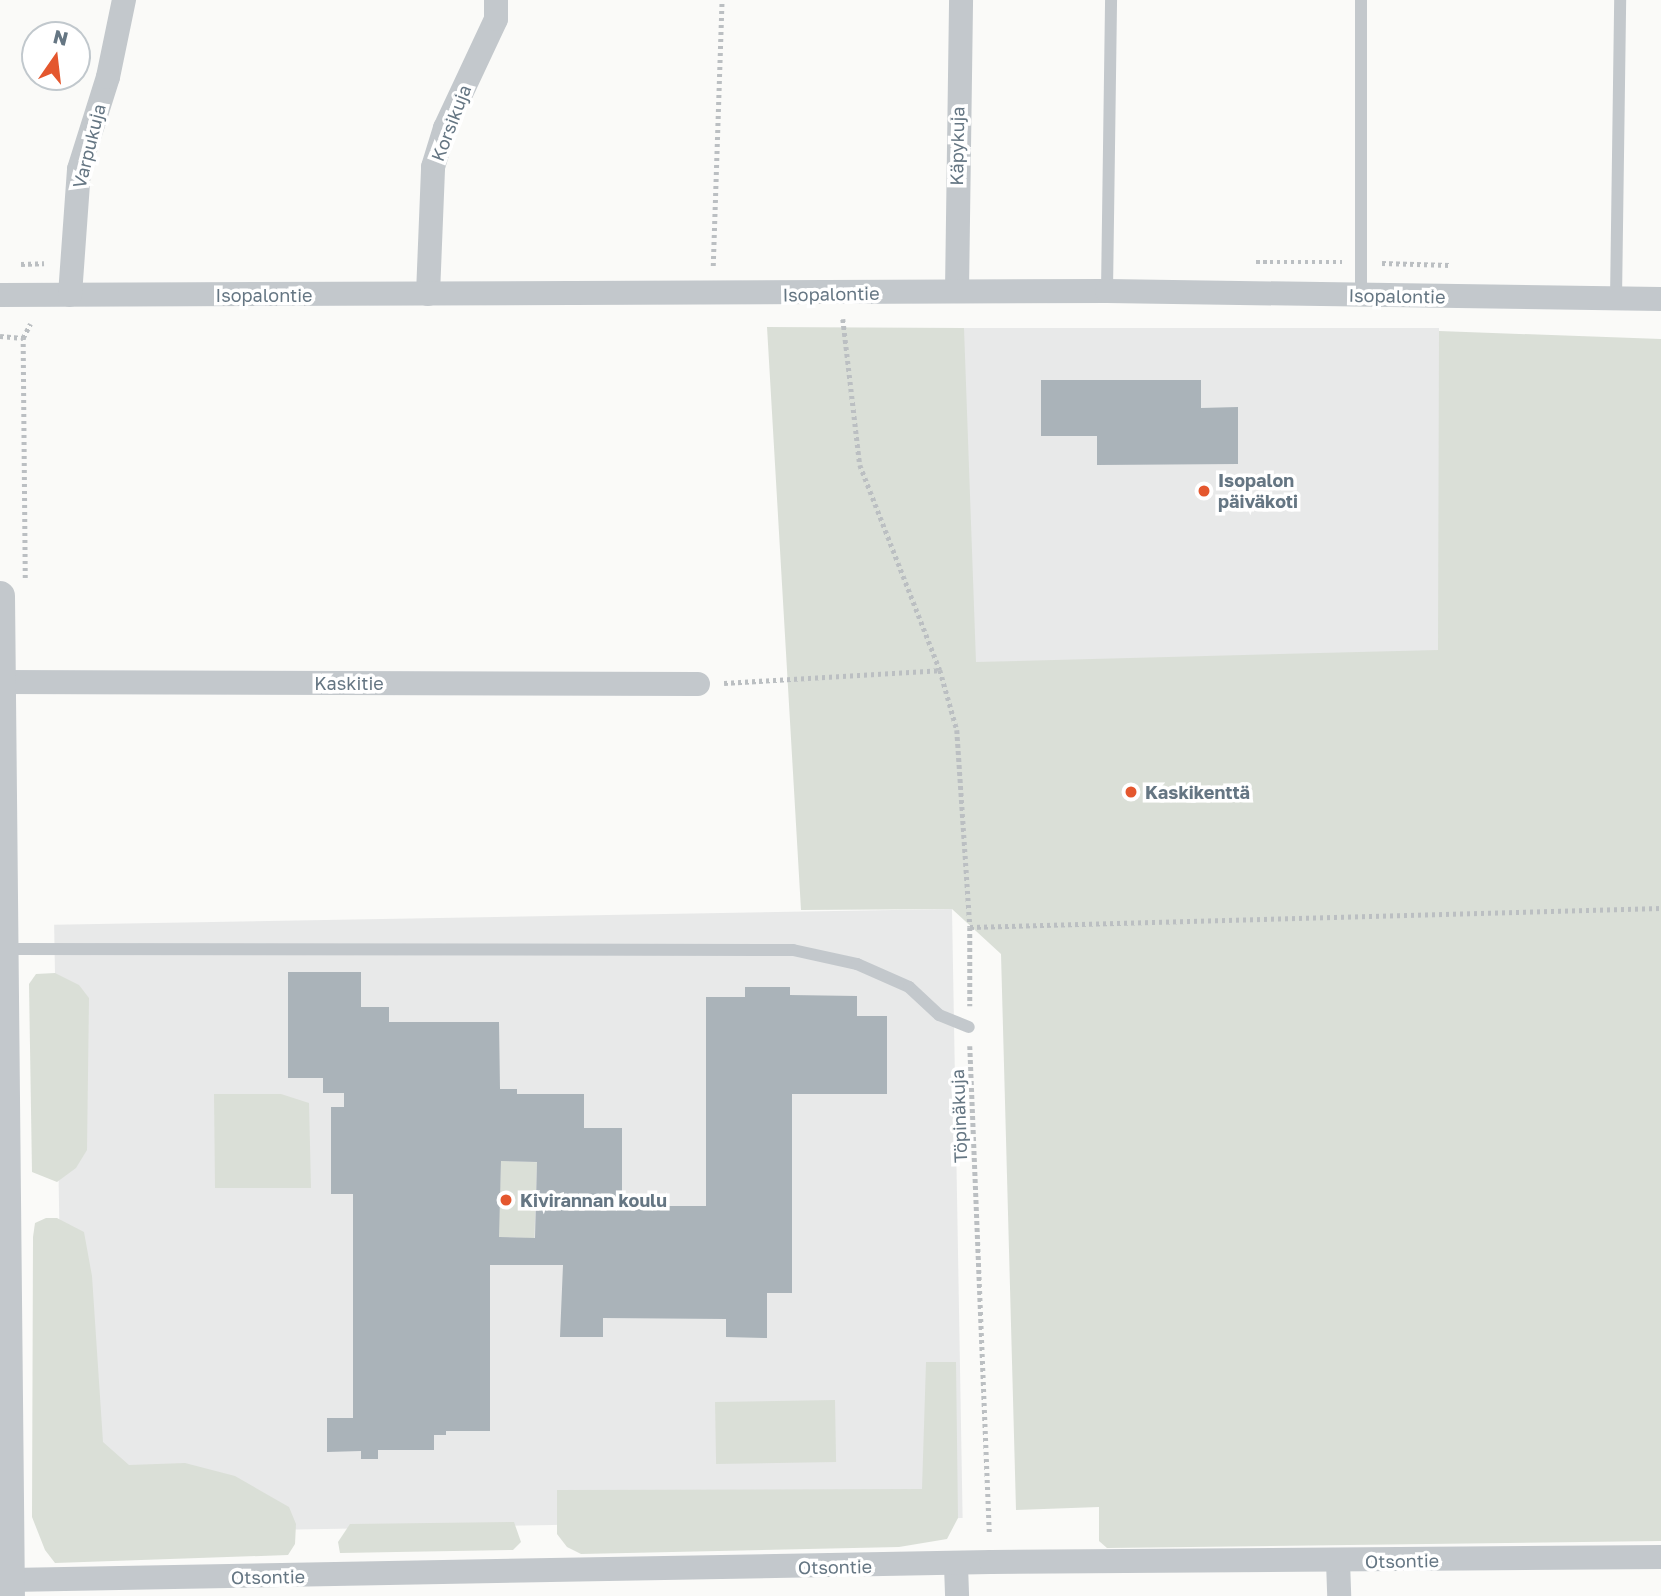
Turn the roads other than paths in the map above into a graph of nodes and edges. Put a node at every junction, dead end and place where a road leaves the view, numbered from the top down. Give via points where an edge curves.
1 (124, 0) edge
2 (496, 0) edge
3 (961, 0) edge
4 (1111, 0) edge
5 (1361, 0) edge
6 (1620, 0) edge
7 (957, 291) junction
8 (1107, 291) junction
9 (428, 294) junction
10 (0, 295) edge
11 (70, 295) junction
12 (1361, 296) junction
13 (1616, 299) junction
14 (1661, 299) edge
15 (0, 596) edge
16 (0, 682) edge
17 (698, 684) road end
18 (0, 780) edge
19 (4, 949) junction
20 (970, 1027) road end
21 (2, 1228) edge
22 (4, 1441) edge
23 (1661, 1557) edge
24 (1338, 1562) junction
25 (956, 1564) junction
26 (10, 1588) edge
27 (957, 1596) edge
28 (1339, 1596) edge

1 - 11 street, Varpukuja via 108,77 79,169
2 - 9 street, Korsikuja via 496,19 445,128 433,167
3 - 7 street, Käpykuja
4 - 8 lane
5 - 12 lane
6 - 13 lane
7 - 8 street, Isopalontie
7 - 9 street, Isopalontie
8 - 12 street, Isopalontie
9 - 11 street, Isopalontie
10 - 11 street, Isopalontie
12 - 13 street, Isopalontie
13 - 14 street, Isopalontie
15 - 16 street
16 - 17 street, Kaskitie
16 - 18 street
18 - 19 street
19 - 20 lane via 793,950 857,964 909,987 939,1015
19 - 21 street
21 - 22 street
22 - 26 street
23 - 24 street, Otsontie
24 - 25 street, Otsontie
24 - 28 street
25 - 26 street, Otsontie
25 - 27 street

